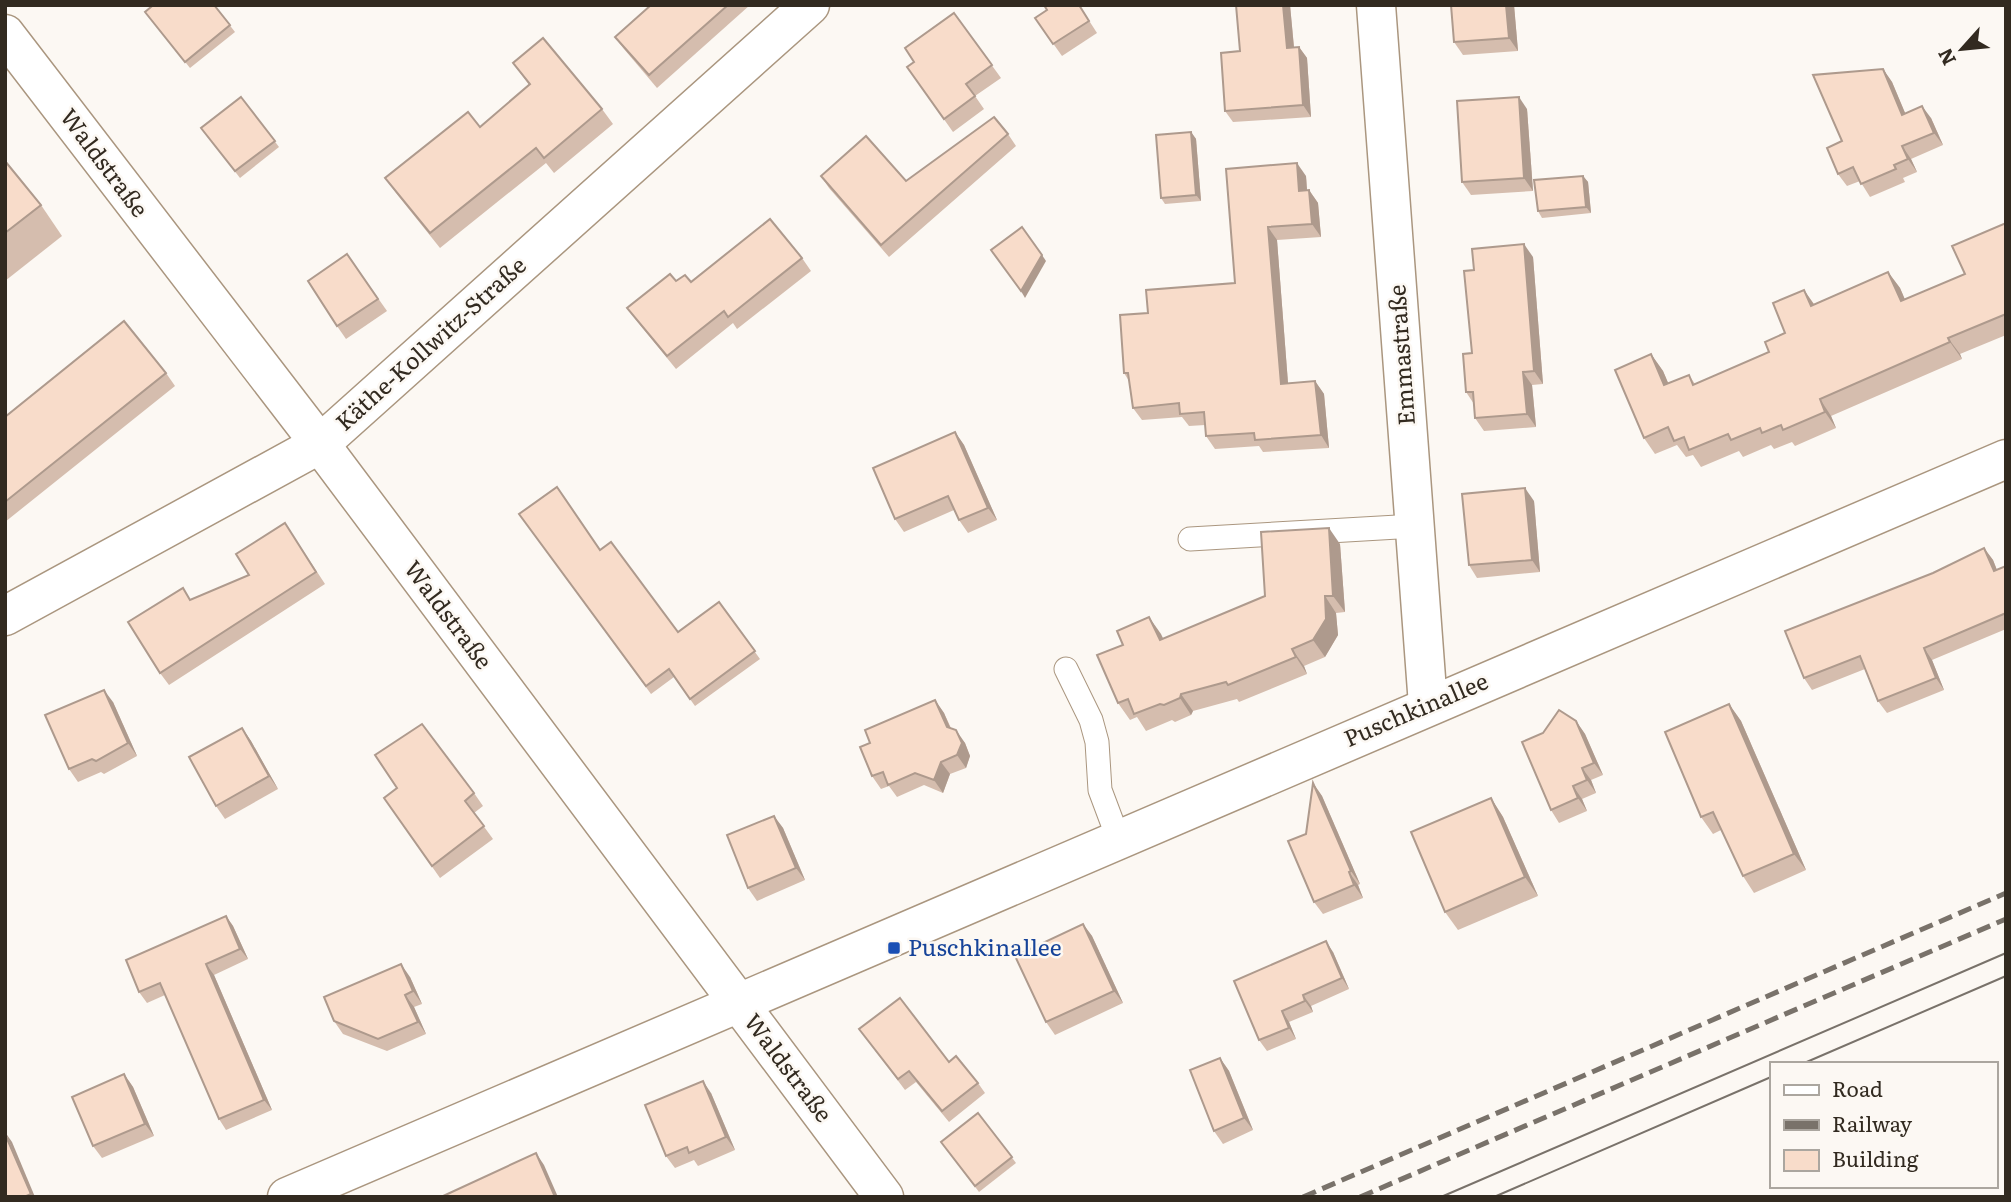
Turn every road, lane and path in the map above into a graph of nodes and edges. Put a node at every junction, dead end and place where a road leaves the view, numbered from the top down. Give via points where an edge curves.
1 (810, 5) edge
2 (1376, 5) edge
3 (6, 36) edge
4 (320, 444) junction
5 (2006, 458) edge
6 (1415, 526) junction
7 (1190, 539) dead end
8 (5, 616) edge
9 (1066, 668) dead end
10 (1428, 705) junction
11 (1118, 838) junction
12 (738, 1001) junction
13 (288, 1197) edge
14 (884, 1197) edge

1 - 4 street, Käthe-Kollwitz-Straße
2 - 6 street, Emmastraße
3 - 4 street, Waldstraße
4 - 8 street, Käthe-Kollwitz-Straße
4 - 12 street, Waldstraße
5 - 10 street, Puschkinallee
6 - 7 lane
6 - 10 street, Emmastraße
9 - 11 lane via 1091,720 1100,790
10 - 11 street, Puschkinallee
11 - 12 street, Puschkinallee
12 - 13 street, Puschkinallee
12 - 14 street, Waldstraße

